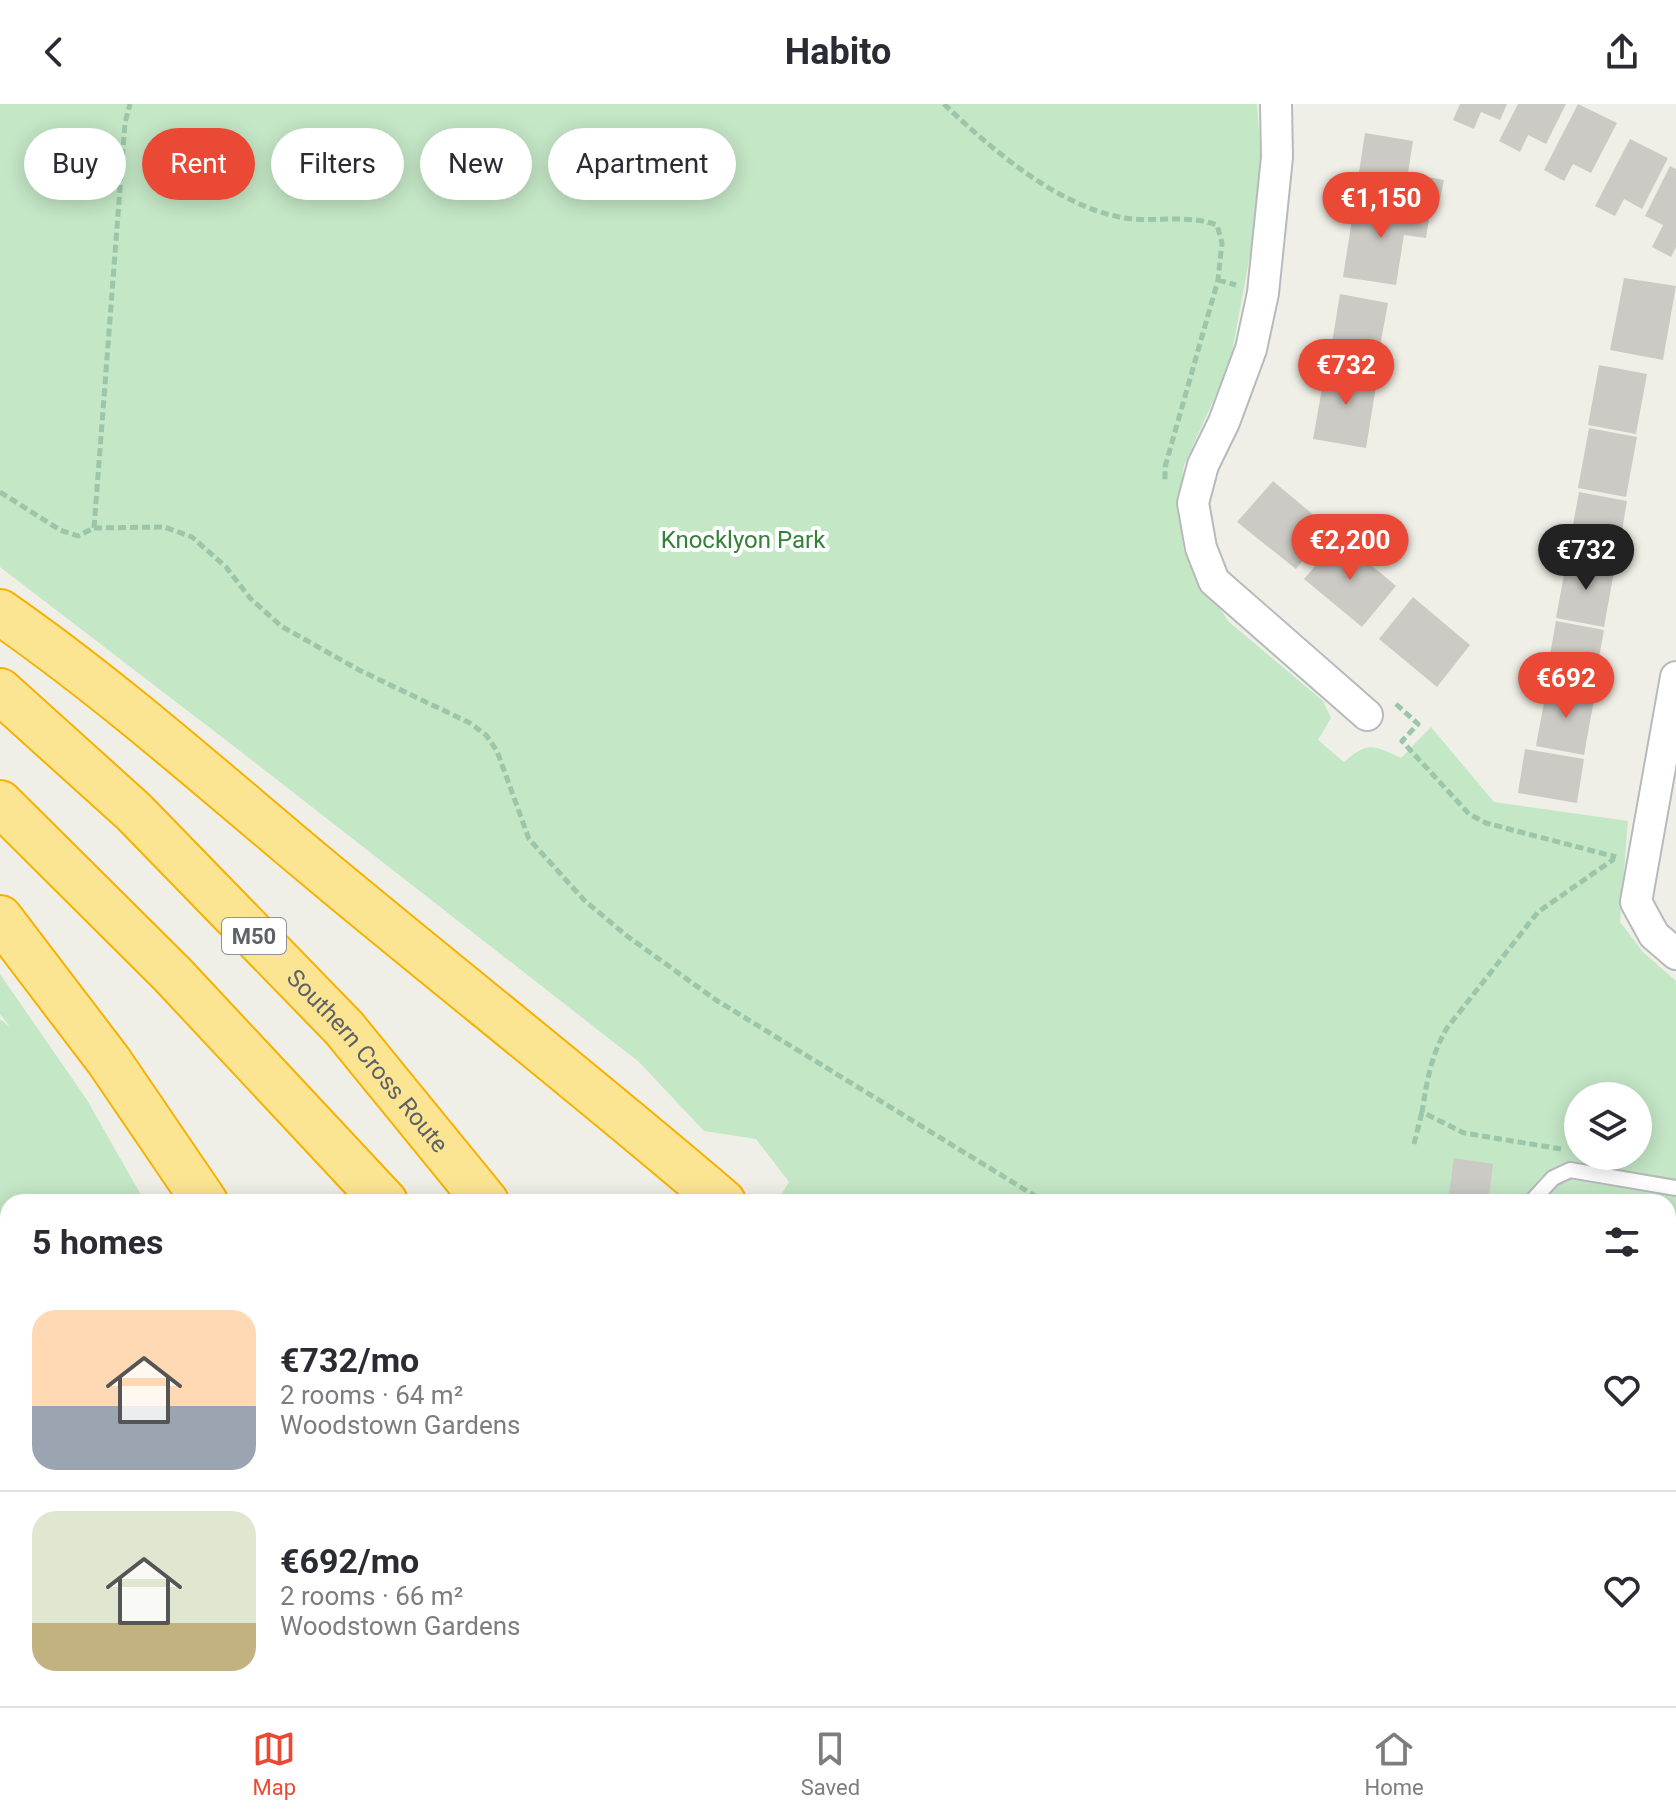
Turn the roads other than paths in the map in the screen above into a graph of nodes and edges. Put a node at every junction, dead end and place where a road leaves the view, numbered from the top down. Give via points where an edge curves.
1 (1276, 104) edge
2 (0, 612) edge
3 (1676, 677) edge
4 (0, 691) edge
5 (1377, 705) road end
6 (0, 803) edge
7 (0, 918) edge
8 (1676, 954) edge
9 (1676, 1188) edge
10 (200, 1194) edge
11 (378, 1194) edge
12 (479, 1194) edge
13 (714, 1194) edge
14 (1538, 1194) edge

1 - 5 street via 1277,157 1263,293 1251,349 1203,465 1193,503 1214,581
2 - 13 highway via 208,775
3 - 8 street via 1636,902 1654,935
4 - 12 highway, Southern Cross Route / M50 via 134,812 344,1028
6 - 11 highway via 172,974
7 - 10 highway via 109,1061
9 - 14 lane via 1570,1170

